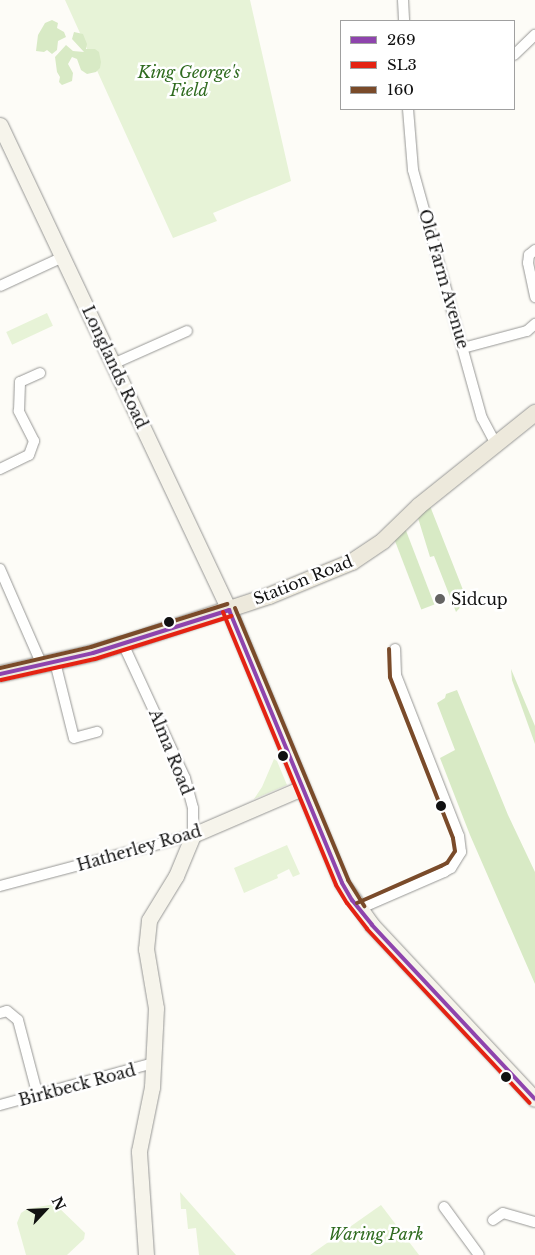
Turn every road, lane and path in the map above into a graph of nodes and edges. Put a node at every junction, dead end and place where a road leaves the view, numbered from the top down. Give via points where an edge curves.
1 (402, 0) edge
2 (404, 20) edge
3 (535, 35) edge
4 (515, 54) edge
5 (408, 110) edge
6 (0, 125) edge
7 (535, 250) edge
8 (63, 257) junction
9 (0, 286) edge
10 (535, 297) edge
11 (535, 324) edge
12 (186, 332) dead end
13 (464, 348) junction
14 (113, 364) junction
15 (40, 372) dead end
16 (535, 413) edge
17 (496, 444) junction
18 (0, 469) edge
19 (0, 568) edge
20 (229, 610) junction
21 (123, 644) junction
22 (395, 649) dead end
23 (49, 663) junction
24 (0, 674) edge
25 (97, 732) dead end
26 (302, 788) junction
27 (193, 835) junction
28 (0, 886) edge
29 (359, 910) junction
30 (0, 1013) edge
31 (154, 1063) junction
32 (38, 1096) junction
33 (535, 1099) edge
34 (0, 1106) edge
35 (444, 1207) dead end
36 (493, 1220) dead end
37 (535, 1222) edge
38 (146, 1255) edge
39 (479, 1255) edge

1 - 2 street
3 - 4 street
5 - 13 street, Old Farm Avenue via 413,170
6 - 8 street, Longlands Road
7 - 10 street via 529,255 528,263
8 - 9 street
8 - 14 street, Longlands Road
11 - 13 street via 527,331
12 - 14 street
13 - 17 street, Old Farm Avenue via 482,418
14 - 20 street, Longlands Road
15 - 18 street via 20,382 19,410 34,441 29,454
16 - 17 main road, Station Road
17 - 20 main road, Station Road via 419,506 382,541 352,562 313,580
19 - 23 street
20 - 21 main road, Station Road
20 - 26 street, Longlands Road
21 - 23 main road, Station Road
21 - 27 street, Alma Road via 185,778 193,808
22 - 29 street via 396,675 459,836 461,852 457,862 444,872
23 - 24 main road, Station Road
23 - 25 street via 74,738
26 - 27 street, Hatherley Road
26 - 29 street, Longlands Road via 342,883
27 - 28 street, Hatherley Road
27 - 31 street, Alma Road via 176,876 149,920 146,933 147,961 156,1001
29 - 33 street, Longlands Road
30 - 32 street via 7,1011 18,1020
31 - 32 street, Birkbeck Road
31 - 38 street, Alma Road via 149,1108 139,1151
32 - 34 street, Birkbeck Road
35 - 39 street
36 - 37 street via 503,1213

